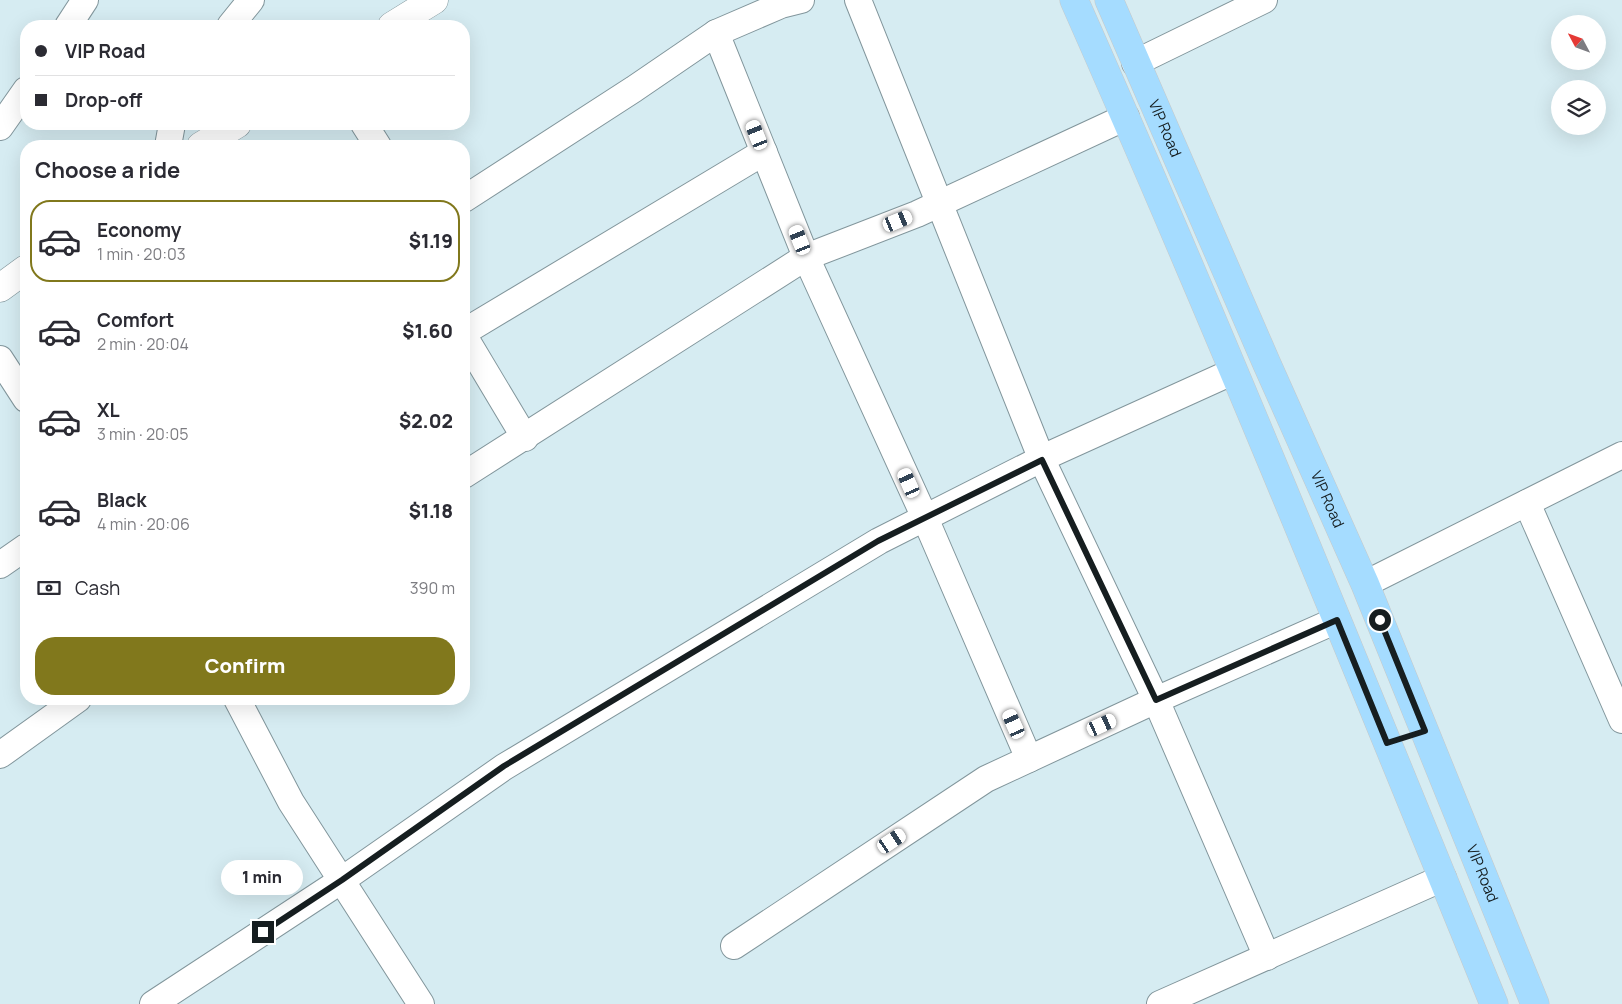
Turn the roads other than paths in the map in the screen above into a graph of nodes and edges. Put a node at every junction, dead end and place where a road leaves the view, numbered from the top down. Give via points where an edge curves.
1 (85, 0) edge
2 (252, 0) edge
3 (434, 0) edge
4 (801, 0) edge
5 (858, 0) edge
6 (1074, 0) edge
7 (1109, 0) edge
8 (1264, 0) edge
9 (72, 20) edge
10 (235, 20) edge
11 (402, 20) edge
12 (716, 33) junction
13 (1135, 63) junction
14 (20, 99) edge
15 (1126, 117) junction
16 (0, 128) edge
17 (227, 130) edge
18 (211, 140) edge
19 (764, 152) junction
20 (470, 195) edge
21 (938, 204) junction
22 (806, 258) junction
23 (20, 273) edge
24 (0, 288) edge
25 (470, 328) edge
26 (470, 346) edge
27 (0, 359) edge
28 (1232, 372) junction
29 (20, 390) edge
30 (525, 438) junction
31 (1622, 455) edge
32 (1042, 460) junction
33 (470, 471) edge
34 (1526, 503) junction
35 (925, 518) junction
36 (20, 551) edge
37 (0, 564) edge
38 (1365, 584) junction
39 (1337, 620) junction
40 (1156, 700) junction
41 (70, 705) edge
42 (240, 705) edge
43 (1621, 714) edge
44 (1425, 731) junction
45 (1387, 743) junction
46 (0, 755) edge
47 (1030, 759) junction
48 (1443, 878) junction
49 (342, 880) junction
50 (734, 946) dead end
51 (1267, 957) junction
52 (153, 1004) edge
53 (420, 1004) edge
54 (1160, 1004) edge
55 (1494, 1004) edge
56 (1535, 1004) edge

1 - 9 street
2 - 10 street
3 - 11 main road
4 - 12 street via 781,5
5 - 21 street
6 - 15 main road, VIP Road
7 - 13 main road, VIP Road
8 - 13 street
12 - 19 street
12 - 20 street
13 - 38 main road, VIP Road
14 - 16 street
15 - 21 street
15 - 28 main road, VIP Road
17 - 18 main road
19 - 22 street
19 - 25 street
21 - 22 street
21 - 32 street
22 - 30 street
22 - 35 street
23 - 24 main road
26 - 30 street
27 - 29 street
28 - 32 street
28 - 39 main road, VIP Road
30 - 33 street
31 - 34 street
32 - 35 street
32 - 40 street
34 - 38 street
34 - 43 street
35 - 47 street
35 - 49 street via 878,541 504,766
36 - 37 street
38 - 44 main road, VIP Road
39 - 40 street
39 - 45 main road, VIP Road
40 - 47 street
40 - 51 street
41 - 46 street
42 - 49 street via 292,802
44 - 45 main road
44 - 56 main road, VIP Road
45 - 48 main road, VIP Road
47 - 50 street via 986,779
48 - 51 street
48 - 55 main road, VIP Road
49 - 52 street
49 - 53 street
51 - 54 street

